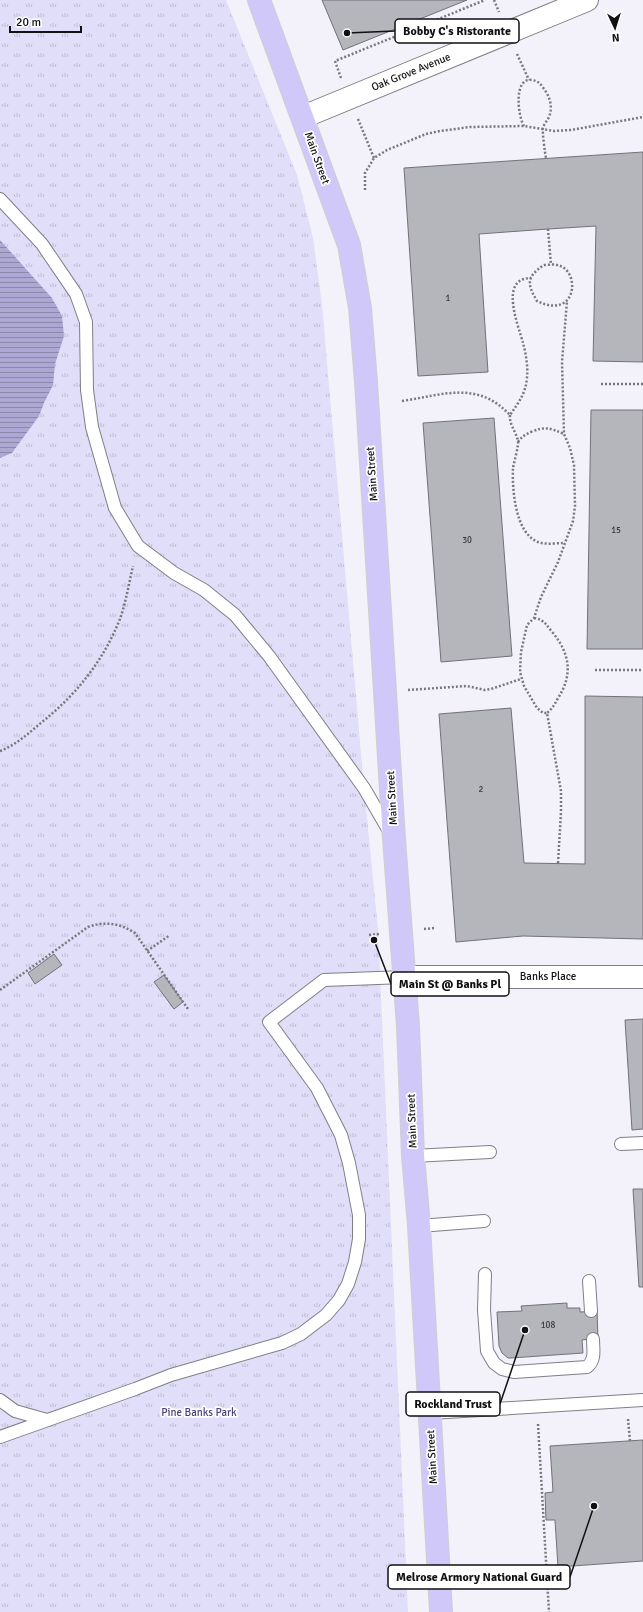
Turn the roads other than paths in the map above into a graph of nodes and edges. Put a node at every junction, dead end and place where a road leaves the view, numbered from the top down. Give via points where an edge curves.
1 (260, 0) edge
2 (587, 0) edge
3 (302, 117) junction
4 (0, 199) edge
5 (394, 839) junction
6 (405, 977) junction
7 (643, 977) edge
8 (643, 1143) edge
9 (621, 1144) dead end
10 (490, 1152) dead end
11 (413, 1156) junction
12 (484, 1221) dead end
13 (419, 1226) junction
14 (485, 1274) dead end
15 (589, 1281) dead end
16 (591, 1311) dead end
17 (593, 1339) dead end
18 (0, 1400) edge
19 (643, 1400) edge
20 (430, 1413) junction
21 (48, 1420) junction
22 (0, 1437) edge
23 (441, 1612) edge

1 - 3 main road, Main Street
2 - 3 street, Oak Grove Avenue
3 - 5 main road, Main Street via 350,245 357,287 366,382
4 - 5 lane via 42,244 76,294 86,322 87,390 92,428 115,508 138,546 174,573 204,590 235,615 269,656 364,788
5 - 6 main road, Main Street
6 - 7 street, Banks Place
6 - 11 main road, Main Street
6 - 21 lane via 324,980 269,1022 320,1094 341,1135 349,1163 359,1215 359,1238 356,1262 339,1300 326,1315 301,1334 282,1342 171,1375
8 - 9 lane
10 - 11 lane
11 - 13 main road, Main Street
12 - 13 lane
13 - 20 main road, Main Street
14 - 17 lane via 487,1351 494,1363 502,1369 514,1372 587,1367 594,1355
15 - 16 lane
18 - 21 lane via 15,1410
19 - 20 lane
20 - 23 main road, Main Street
21 - 22 lane

